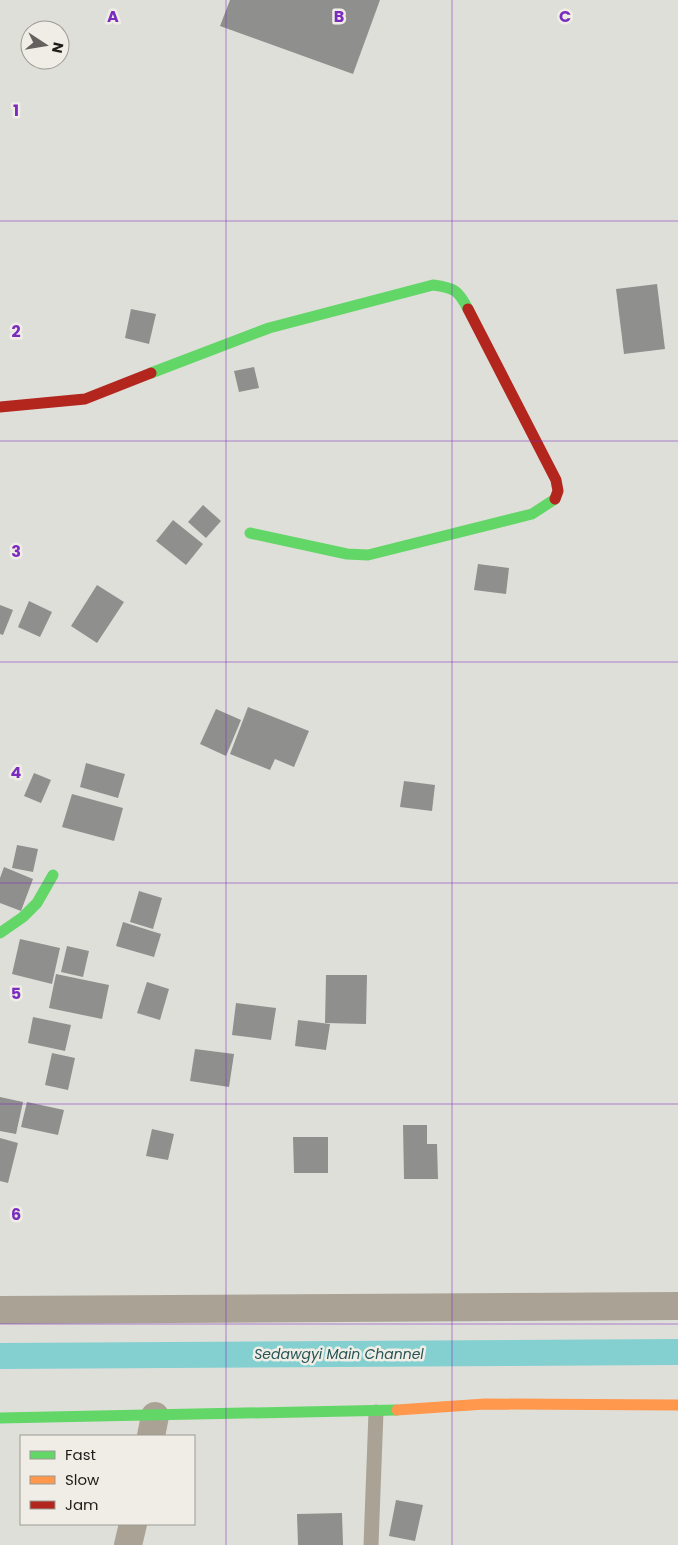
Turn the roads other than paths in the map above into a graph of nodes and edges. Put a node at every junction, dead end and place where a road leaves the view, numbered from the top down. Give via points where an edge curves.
1 (0, 406) edge
2 (250, 533) dead end
3 (53, 875) dead end
4 (0, 933) edge
5 (678, 1306) edge
6 (0, 1310) edge
7 (678, 1405) edge
8 (376, 1412) junction
9 (0, 1418) edge
10 (153, 1426) edge
11 (133, 1525) edge
12 (128, 1545) edge
13 (372, 1545) edge

1 - 2 street via 85,399 269,328 433,285 448,286 460,294 556,480 558,491 554,501 532,514 368,555 348,554
3 - 4 street via 37,903
5 - 6 street
7 - 8 street via 485,1404
8 - 10 street
8 - 13 lane
9 - 10 street
11 - 12 street

